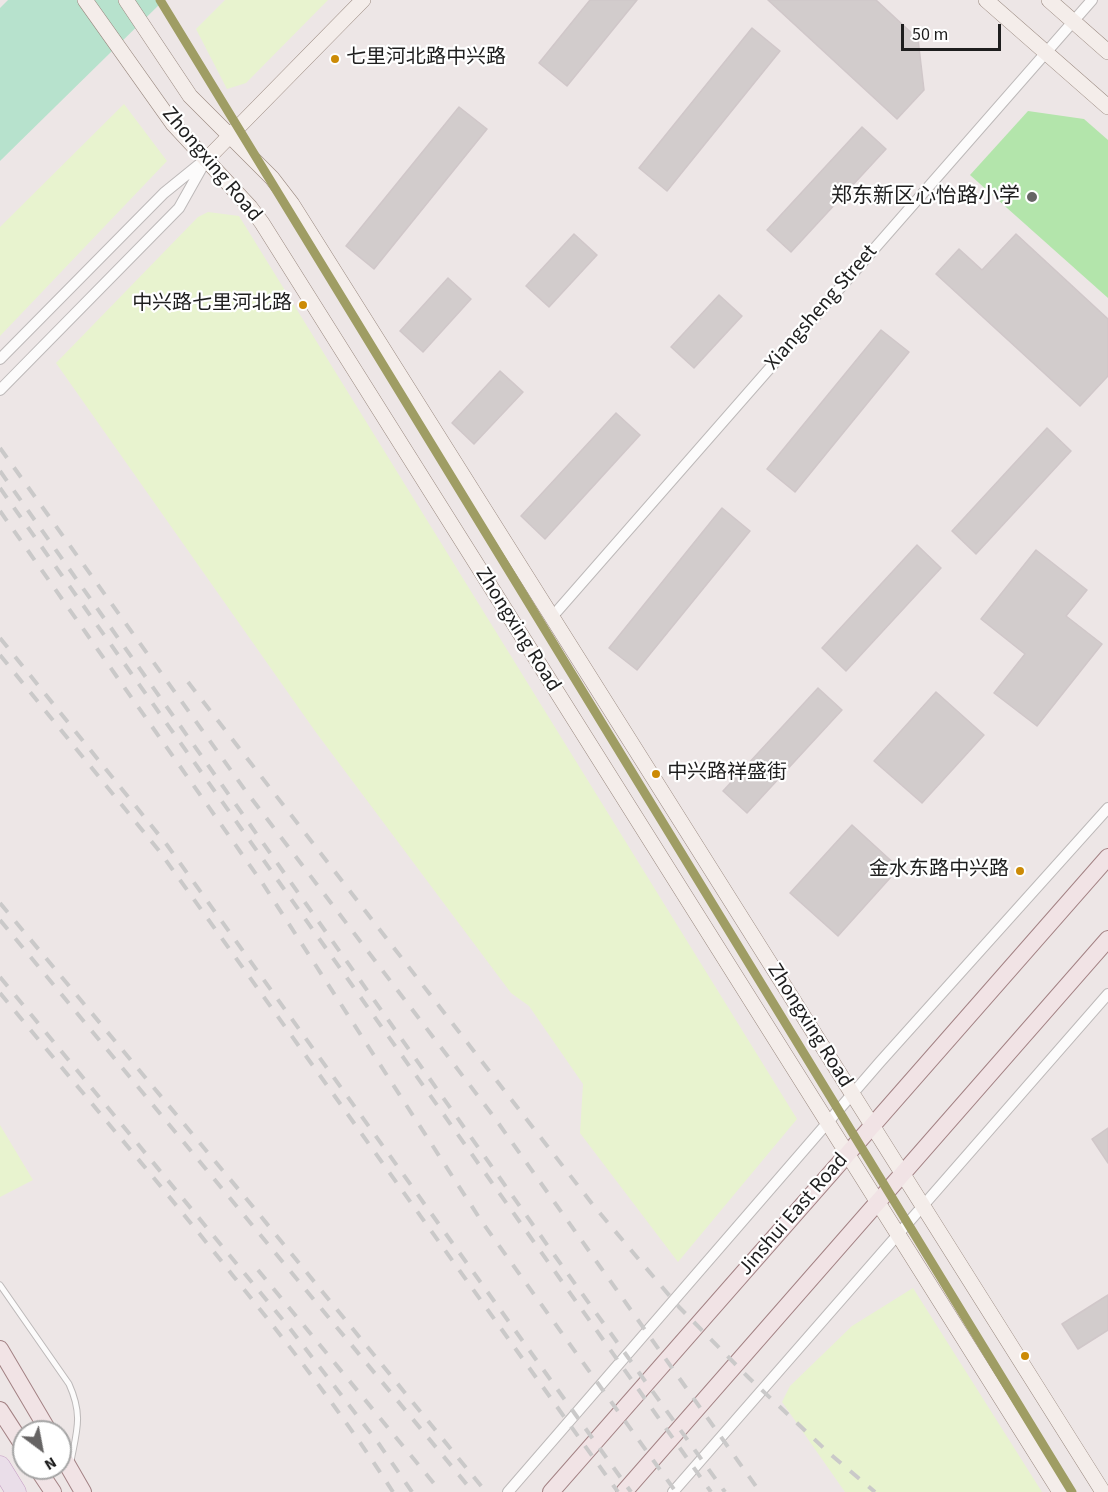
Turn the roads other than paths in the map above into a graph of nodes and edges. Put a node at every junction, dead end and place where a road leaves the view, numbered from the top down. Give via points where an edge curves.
1 (85, 0) edge
2 (126, 0) edge
3 (363, 0) edge
4 (986, 0) edge
5 (1049, 0) edge
6 (1092, 0) edge
7 (1073, 21) junction
8 (1108, 52) edge
9 (1046, 53) junction
10 (1108, 107) edge
11 (230, 135) junction
12 (206, 160) junction
13 (0, 359) edge
14 (0, 390) edge
15 (552, 617) junction
16 (1108, 808) edge
17 (1108, 857) edge
18 (1108, 939) edge
19 (1108, 994) edge
20 (852, 1094) junction
21 (828, 1123) junction
22 (872, 1126) junction
23 (848, 1155) junction
24 (902, 1174) junction
25 (878, 1202) junction
26 (923, 1206) junction
27 (898, 1235) junction
28 (0, 1285) edge
29 (0, 1349) edge
30 (0, 1410) edge
31 (42, 1420) edge
32 (12, 1428) edge
33 (72, 1457) edge
34 (3, 1470) edge
35 (72, 1472) edge
36 (16, 1492) edge
37 (83, 1492) edge
38 (508, 1492) edge
39 (551, 1492) edge
40 (624, 1492) edge
41 (673, 1492) edge
42 (1060, 1492) edge
43 (1103, 1492) edge

1 - 12 street, Zhongxing Road via 173,124
2 - 11 street, Zhongxing Road via 190,96
3 - 11 street
4 - 9 street
5 - 7 street
6 - 7 street, Xiangsheng Street
7 - 8 street
7 - 9 street, Xiangsheng Street
9 - 10 street
9 - 15 street, Xiangsheng Street
11 - 12 street
11 - 15 street, Zhongxing Road via 292,204
12 - 13 street via 164,193
12 - 14 street via 179,208
12 - 21 street, Zhongxing Road via 262,224
15 - 20 street, Zhongxing Road
16 - 20 street
17 - 22 main road, Jinshui East Road
18 - 24 main road
19 - 26 street
20 - 21 street
20 - 22 street, Zhongxing Road
21 - 23 street, Zhongxing Road
21 - 38 street
22 - 23 main road, Jinshui East Road
22 - 24 street, Zhongxing Road
23 - 25 street, Zhongxing Road
23 - 39 main road, Jinshui East Road
24 - 25 main road
24 - 26 street, Zhongxing Road
25 - 27 street, Zhongxing Road
25 - 40 main road
26 - 27 street
26 - 43 street, Zhongxing Road
27 - 41 street
27 - 42 street, Zhongxing Road
28 - 33 lane via 77,1401 79,1418
29 - 31 main road
30 - 32 main road
34 - 36 highway
35 - 37 main road

